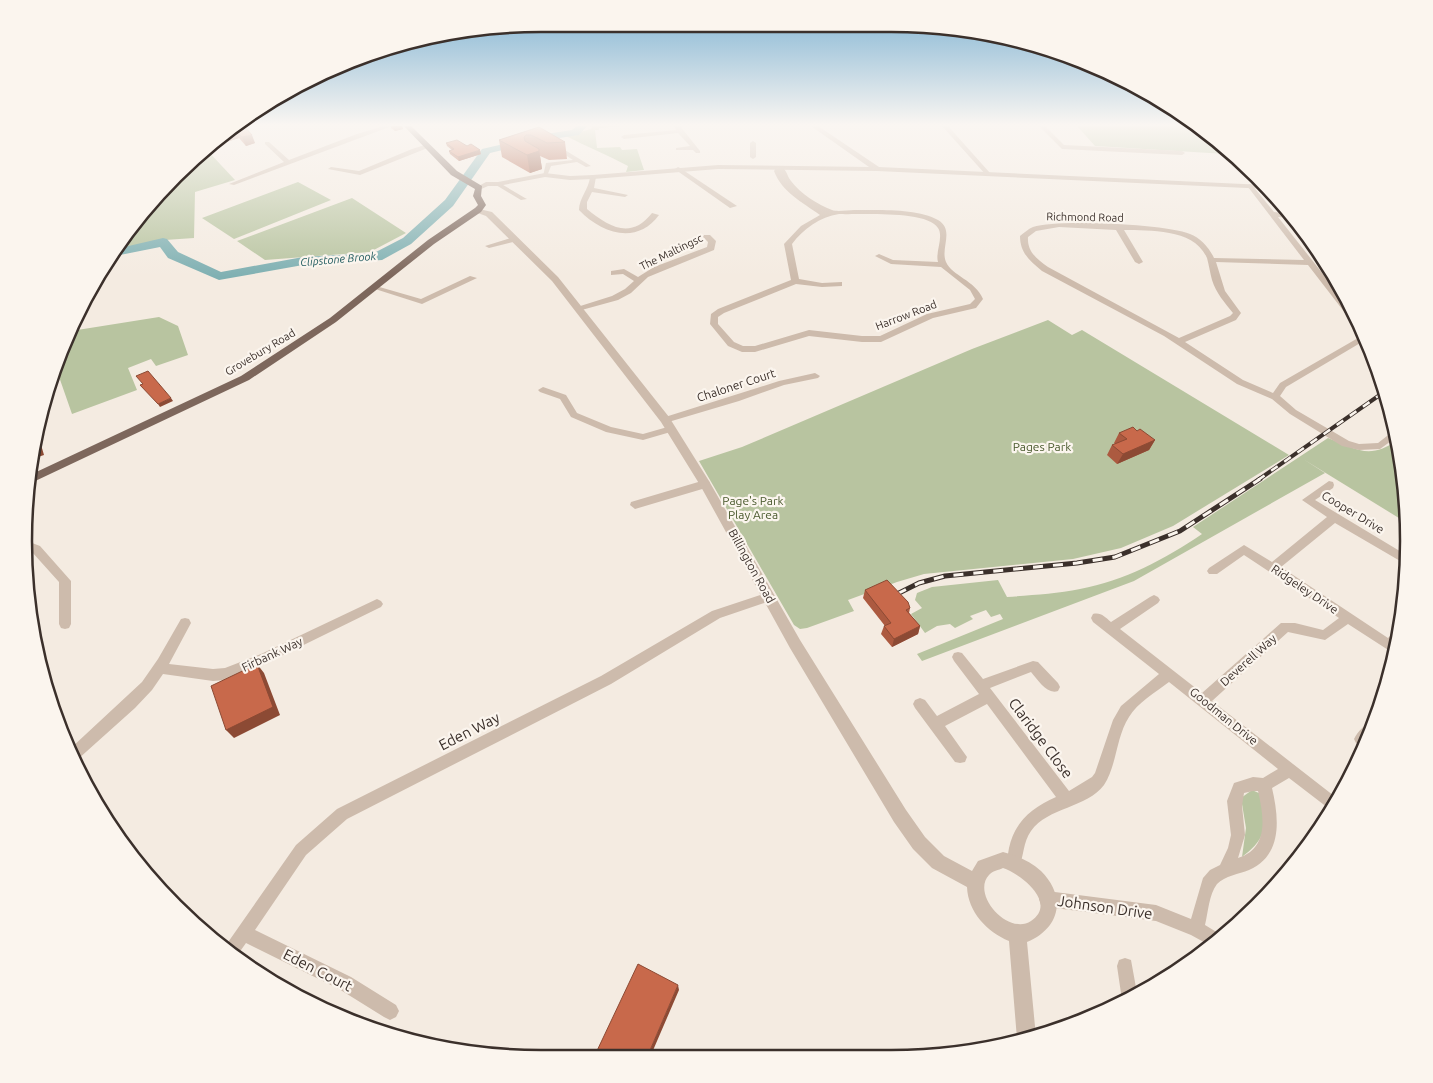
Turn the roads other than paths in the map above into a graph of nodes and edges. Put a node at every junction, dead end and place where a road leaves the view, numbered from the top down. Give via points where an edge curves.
1 (251, 177) edge
2 (459, 177) edge
3 (537, 177) edge
4 (558, 177) edge
5 (593, 177) junction
6 (598, 177) edge
7 (689, 177) edge
8 (778, 177) edge
9 (1043, 177) edge
10 (232, 184) dead end
11 (498, 184) junction
12 (477, 186) junction
13 (1250, 186) junction
14 (1255, 186) edge
15 (591, 190) junction
16 (625, 195) dead end
17 (523, 199) dead end
18 (733, 206) dead end
19 (478, 210) junction
20 (655, 214) dead end
21 (829, 214) junction
22 (1271, 214) junction
23 (1281, 215) edge
24 (1119, 228) junction
25 (707, 237) dead end
26 (514, 239) junction
27 (489, 246) dead end
28 (879, 256) dead end
29 (1212, 260) junction
30 (1138, 262) dead end
31 (1310, 263) junction
32 (943, 264) junction
33 (614, 274) dead end
34 (474, 278) dead end
35 (639, 281) junction
36 (795, 281) junction
37 (839, 284) dead end
38 (376, 288) junction
39 (1339, 300) edge
40 (578, 308) junction
41 (1359, 340) edge
42 (1179, 341) junction
43 (815, 376) dead end
44 (543, 390) dead end
45 (1275, 397) junction
46 (668, 425) junction
47 (1390, 438) edge
48 (37, 476) edge
49 (705, 484) junction
50 (1329, 485) dead end
51 (635, 505) dead end
52 (1335, 517) junction
53 (32, 548) edge
54 (1400, 556) edge
55 (1273, 567) junction
56 (1213, 571) dead end
57 (769, 597) junction
58 (1154, 600) dead end
59 (377, 604) dead end
60 (1097, 618) dead end
61 (1348, 618) junction
62 (185, 622) dead end
63 (65, 624) dead end
64 (1112, 628) junction
65 (1390, 646) edge
66 (958, 658) dead end
67 (161, 668) junction
68 (1169, 674) junction
69 (1053, 687) dead end
70 (985, 691) junction
71 (1204, 700) junction
72 (920, 704) dead end
73 (936, 724) junction
74 (78, 751) edge
75 (960, 757) dead end
76 (1290, 770) junction
77 (1264, 785) junction
78 (1067, 800) junction
79 (1329, 801) edge
80 (1014, 862) junction
81 (1226, 869) junction
82 (976, 882) junction
83 (1047, 899) junction
84 (1196, 928) junction
85 (243, 933) junction
86 (1017, 934) junction
87 (1211, 937) edge
88 (234, 946) edge
89 (1125, 966) dead end
90 (1128, 992) edge
91 (390, 1011) dead end
92 (1026, 1032) edge

1 - 10 street
2 - 12 main road
3 - 11 street
4 - 5 street
5 - 6 street
5 - 15 street
7 - 18 street
8 - 21 street via 792,191
9 - 13 street
11 - 12 street via 488,188
11 - 17 street
12 - 19 main road via 477,196 482,205
13 - 14 street
13 - 22 street
15 - 16 street
15 - 20 street via 582,204 583,210 610,227 638,232
19 - 26 street, Billington Road via 489,214
19 - 38 main road, Grovebury Road via 431,242
21 - 32 street via 918,215 930,218 943,230 940,258
21 - 36 street via 788,244
22 - 23 street
22 - 31 street
24 - 29 street, Richmond Road via 1159,229 1187,234
24 - 30 street
24 - 42 street, Richmond Road via 1048,226 1034,229 1024,236 1022,246 1046,269
25 - 35 street, The Maltingsc via 712,241 711,248 657,269
26 - 27 street
26 - 40 street, Billington Road via 555,279
28 - 32 street via 891,262
29 - 31 street
29 - 42 street, Richmond Road via 1221,291 1237,313 1233,318
31 - 39 street
32 - 36 street, Harrow Road via 977,290 979,299 973,306 930,316 881,339 809,333 755,349 742,349 730,344 714,324 714,316 721,310
33 - 35 street via 624,270
34 - 38 street via 422,302
35 - 40 street, The Maltingsc via 615,298
36 - 37 street, Harrow Road
38 - 48 main road, Grovebury Road via 245,378
40 - 46 street, Billington Road
41 - 45 street via 1283,385
42 - 45 street, Richmond Road via 1240,382
43 - 46 street, Chaloner Court via 782,383
44 - 46 street, Chaloner Court via 564,397 574,415 609,430 644,437
45 - 47 street, Richmond Road via 1346,444 1380,446
46 - 49 street, Billington Road
49 - 51 street
49 - 57 street, Billington Road
50 - 52 street, Cooper Drive via 1307,500
52 - 54 street, Cooper Drive
52 - 55 street
53 - 63 street via 66,581
55 - 56 street, Ridgeley Drive via 1244,549
55 - 61 street, Ridgeley Drive
57 - 82 street, Billington Road via 919,843 938,862
57 - 85 street, Eden Way via 716,614 606,680 342,814 301,850
58 - 64 street
59 - 67 street, Firbank Way via 226,674
60 - 64 street, Goodman Drive
61 - 65 street, Ridgeley Drive
61 - 71 street, Deverell Way via 1325,634 1285,626
62 - 67 street
64 - 68 street, Goodman Drive
66 - 70 street, Claridge Close
67 - 74 street via 126,709
68 - 71 street, Goodman Drive
68 - 78 street via 1123,713 1099,781
69 - 70 street, Claridge Close via 1033,666
70 - 73 street, Claridge Close
70 - 78 street, Claridge Close
71 - 76 street, Goodman Drive
72 - 73 street
73 - 75 street
76 - 77 street
76 - 79 street, Goodman Drive
77 - 81 street via 1271,831 1269,840 1253,860
77 - 81 street via 1239,788 1234,798 1238,838
78 - 80 street via 1042,809 1026,825 1017,843
80 - 82 street via 1004,860 986,866
80 - 83 street via 1035,875
81 - 84 street via 1210,881
82 - 86 street via 979,905 986,915 994,924
83 - 84 street, Johnson Drive via 1156,913
83 - 86 street via 1046,915 1037,928
84 - 87 street, Johnson Drive
85 - 88 street, Eden Way
85 - 91 street, Eden Court via 345,983
86 - 92 street
89 - 90 street

